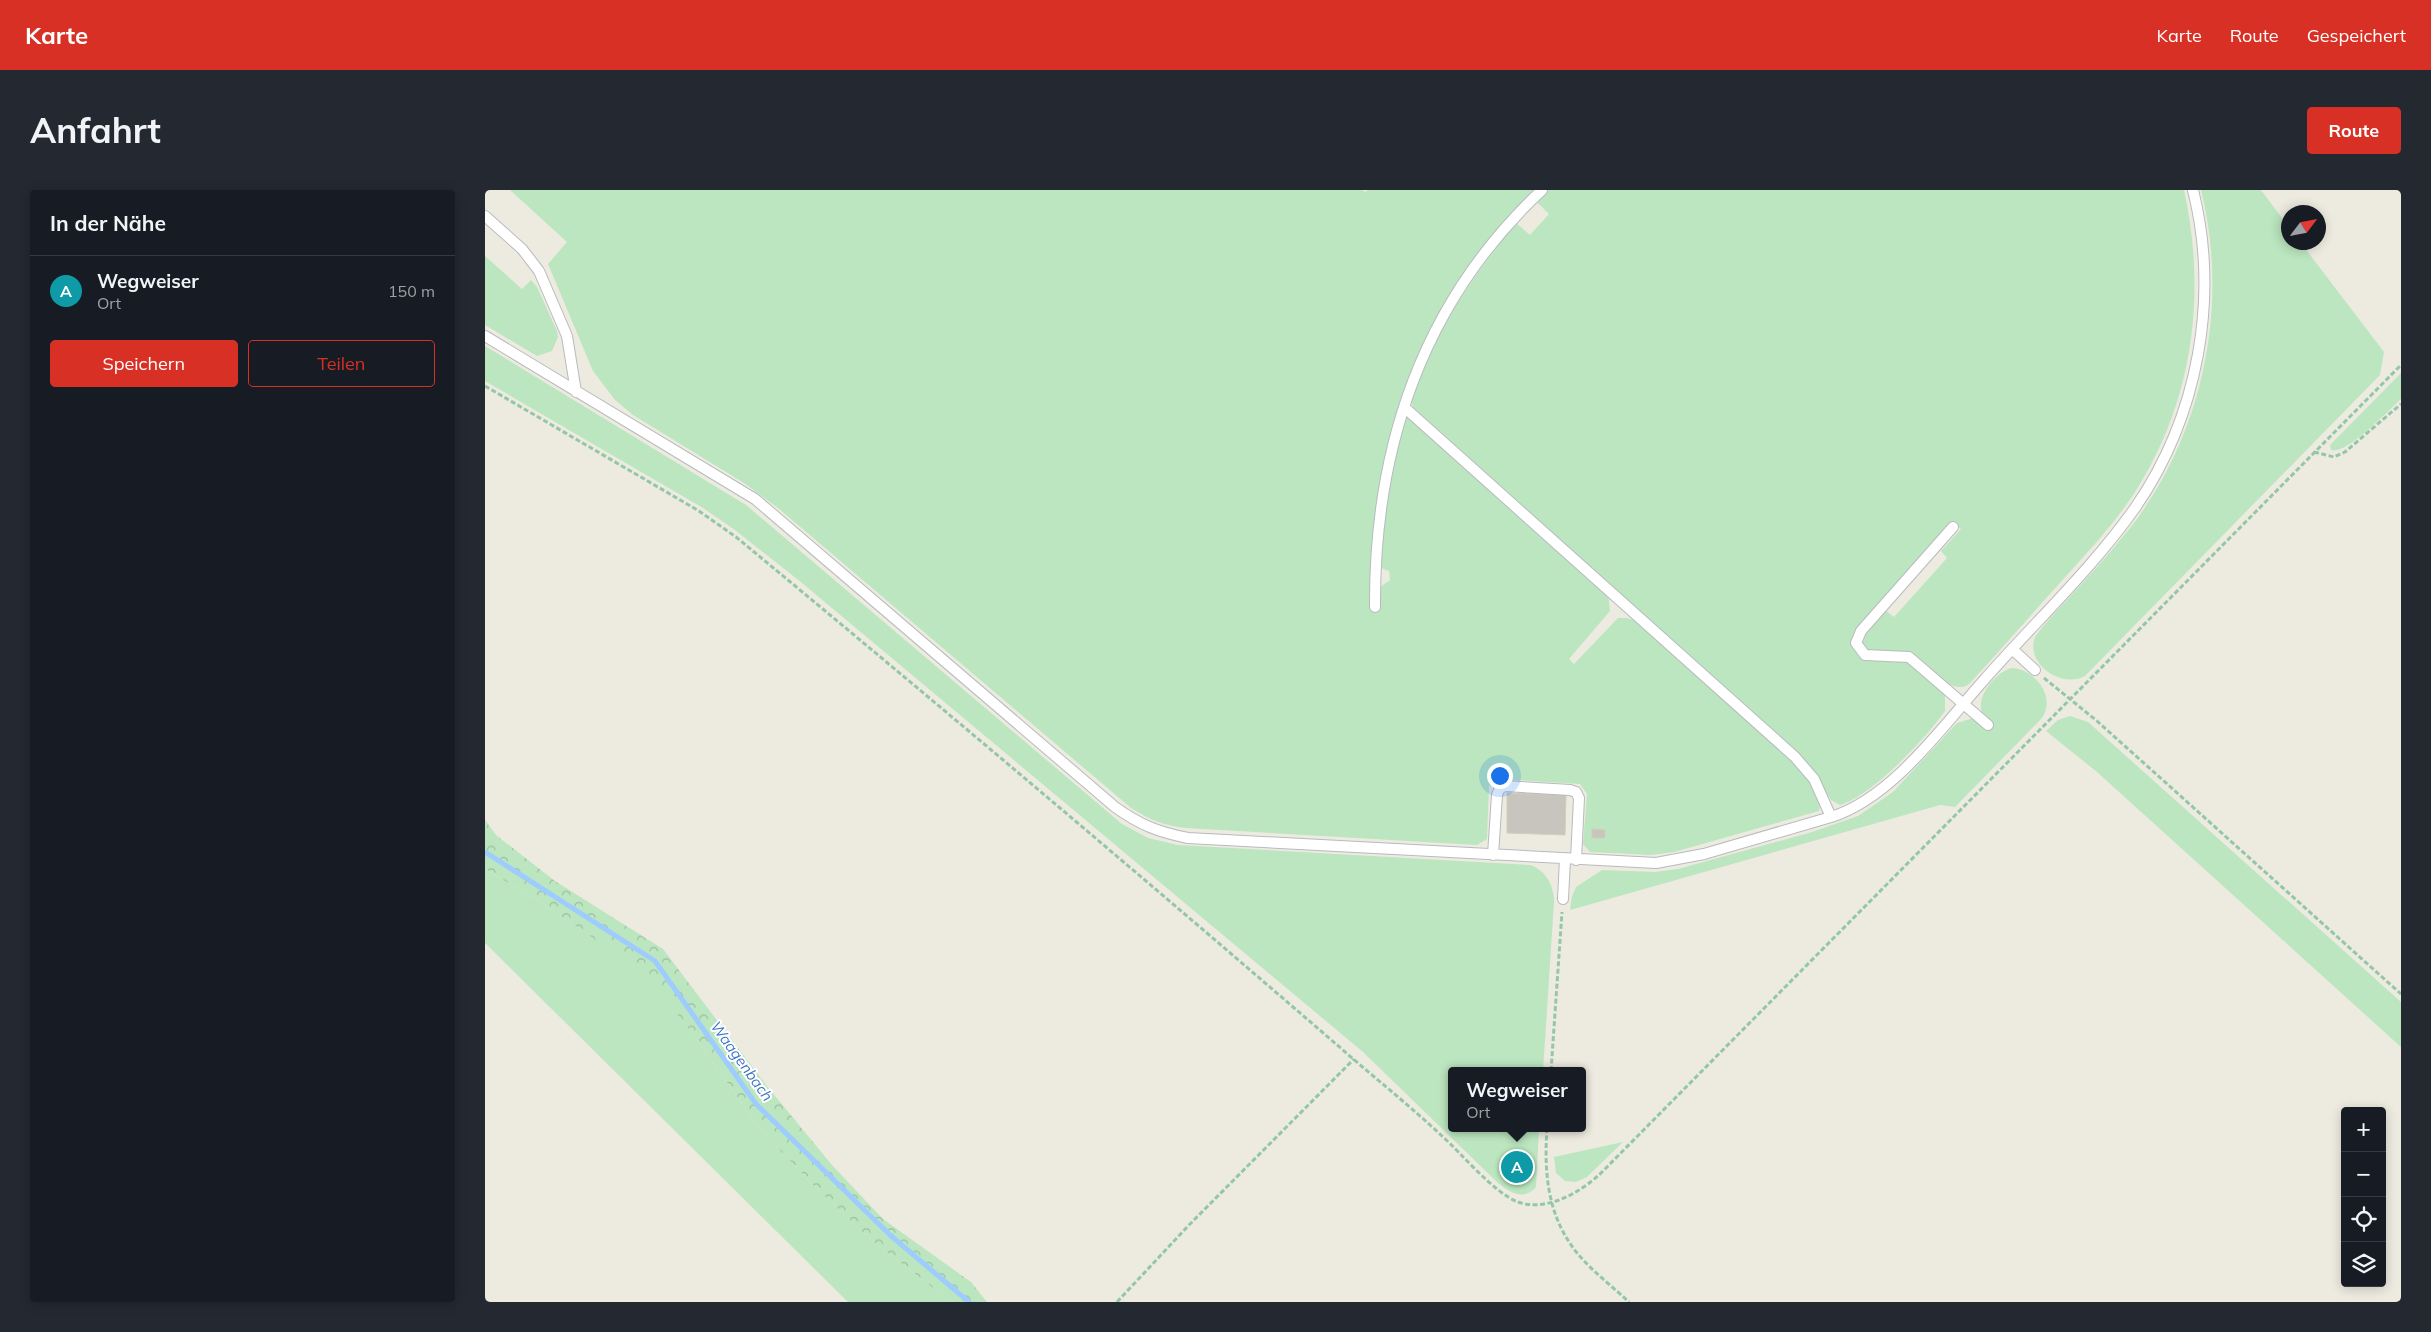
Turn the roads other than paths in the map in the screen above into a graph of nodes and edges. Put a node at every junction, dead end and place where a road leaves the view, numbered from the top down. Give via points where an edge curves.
1 (1542, 190) edge
2 (2193, 190) edge
3 (485, 216) edge
4 (485, 336) edge
5 (576, 392) junction
6 (1404, 407) junction
7 (1953, 527) dead end
8 (1375, 607) dead end
9 (2012, 649) junction
10 (2035, 670) road end
11 (1963, 704) junction
12 (1988, 725) dead end
13 (1831, 817) junction
14 (1493, 855) junction
15 (1565, 859) junction
16 (1576, 860) junction
17 (1563, 899) road end

1 - 6 lane via 1497,239 1458,294 1428,348
2 - 9 lane via 2202,240 2203,308 2197,357 2177,428 2150,483 2125,521
3 - 5 lane via 522,249 539,271 567,336
4 - 5 lane
5 - 14 lane via 755,499 1137,823 1188,838
6 - 8 lane via 1389,457 1380,510
6 - 13 lane via 1801,762 1817,785
7 - 11 lane via 1861,631 1856,641 1865,656 1909,657
9 - 10 lane
9 - 11 lane
11 - 12 lane
11 - 13 lane via 1882,791
13 - 16 lane via 1665,863
14 - 15 lane
14 - 16 lane via 1500,788 1543,788 1573,790 1577,794
15 - 16 lane
15 - 17 lane

